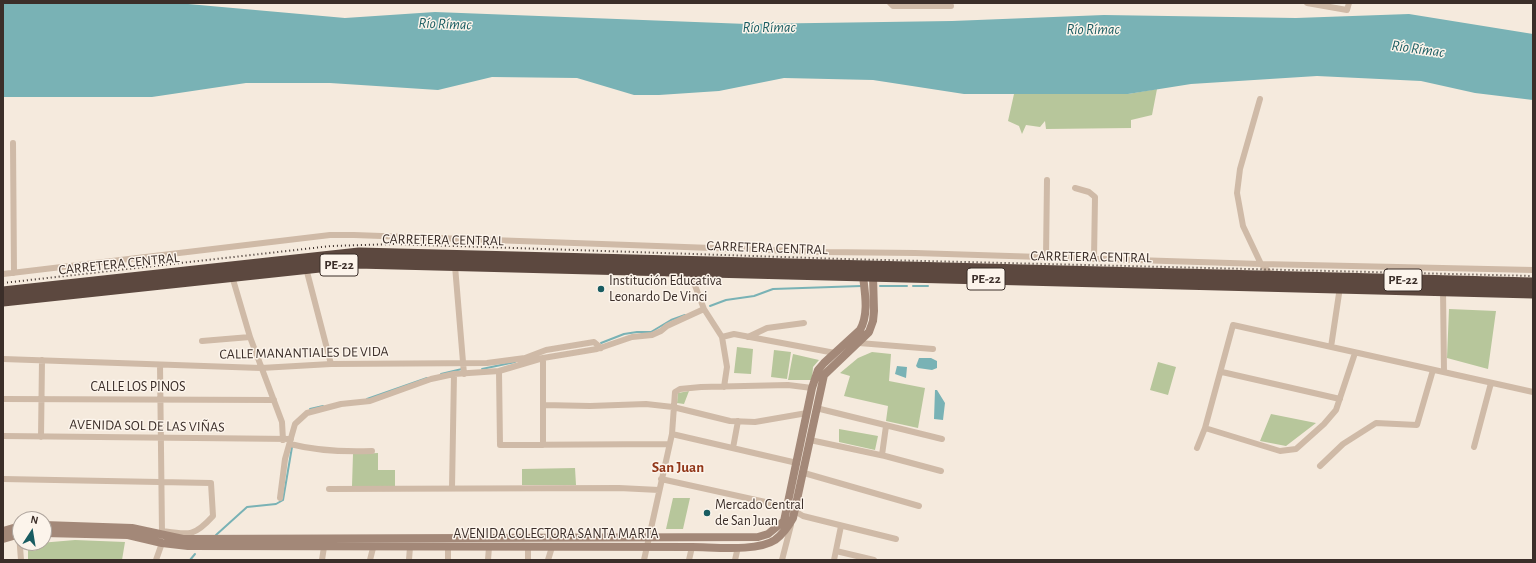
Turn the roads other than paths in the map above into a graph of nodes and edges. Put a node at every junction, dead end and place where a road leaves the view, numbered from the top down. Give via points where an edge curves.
1 (890, 3) edge
2 (1307, 3) edge
3 (951, 6) dead end
4 (1349, 6) edge
5 (1260, 99) dead end
6 (13, 143) dead end
7 (1047, 180) dead end
8 (1075, 188) dead end
9 (550, 243) junction
10 (621, 245) junction
11 (551, 257) junction
12 (1046, 257) junction
13 (620, 259) junction
14 (1094, 259) junction
15 (1261, 264) junction
16 (455, 266) junction
17 (689, 266) junction
18 (306, 268) junction
19 (1533, 270) edge
20 (14, 273) junction
21 (3, 274) edge
22 (995, 274) junction
23 (232, 276) junction
24 (868, 276) junction
25 (1273, 276) junction
26 (1533, 283) edge
27 (1284, 287) junction
28 (1340, 287) junction
29 (1443, 290) junction
30 (3, 292) edge
31 (1533, 293) edge
32 (3, 302) edge
33 (704, 309) junction
34 (804, 323) dead end
35 (250, 337) junction
36 (722, 337) junction
37 (748, 337) junction
38 (202, 342) dead end
39 (859, 343) junction
40 (1331, 347) junction
41 (601, 348) junction
42 (932, 349) dead end
43 (835, 353) junction
44 (1355, 353) junction
45 (3, 358) edge
46 (543, 358) junction
47 (42, 360) junction
48 (331, 364) junction
49 (463, 364) junction
50 (160, 365) junction
51 (261, 368) junction
52 (1433, 370) junction
53 (498, 371) junction
54 (1222, 372) junction
55 (1444, 372) junction
56 (454, 374) junction
57 (464, 374) junction
58 (1490, 383) junction
59 (724, 387) junction
60 (812, 388) junction
61 (1533, 392) edge
62 (3, 399) edge
63 (42, 399) junction
64 (1340, 399) junction
65 (160, 400) junction
66 (274, 400) junction
67 (543, 405) junction
68 (674, 408) junction
69 (816, 408) junction
70 (807, 413) junction
71 (738, 421) junction
72 (886, 426) junction
73 (1206, 428) junction
74 (672, 434) junction
75 (3, 436) edge
76 (41, 437) junction
77 (161, 439) junction
78 (942, 439) dead end
79 (283, 440) junction
80 (810, 440) junction
81 (290, 442) junction
82 (669, 444) junction
83 (543, 445) junction
84 (1474, 447) dead end
85 (733, 448) junction
86 (1197, 448) dead end
87 (372, 450) dead end
88 (882, 455) junction
89 (797, 463) junction
90 (1320, 466) dead end
91 (941, 472) dead end
92 (804, 473) junction
93 (3, 479) edge
94 (661, 479) junction
95 (162, 482) junction
96 (452, 488) junction
97 (329, 489) dead end
98 (659, 490) junction
99 (280, 498) dead end
100 (919, 506) dead end
101 (788, 507) junction
102 (794, 515) junction
103 (52, 525) edge
104 (842, 526) junction
105 (52, 533) edge
106 (649, 536) junction
107 (162, 537) junction
108 (896, 539) dead end
109 (448, 546) junction
110 (324, 547) junction
111 (410, 547) junction
112 (489, 547) junction
113 (528, 547) junction
114 (552, 547) junction
115 (648, 547) junction
116 (738, 547) junction
117 (373, 548) junction
118 (692, 548) junction
119 (836, 551) junction
120 (156, 560) edge
121 (322, 560) edge
122 (370, 560) edge
123 (409, 560) edge
124 (448, 560) edge
125 (488, 560) edge
126 (528, 560) edge
127 (548, 560) edge
128 (644, 560) edge
129 (689, 560) edge
130 (735, 560) edge
131 (782, 560) edge
132 (834, 560) edge
133 (874, 560) edge

1 - 3 street via 893,6
2 - 4 street
5 - 15 street via 1240,169 1236,193 1243,226
6 - 20 street
7 - 12 street
8 - 14 street via 1089,192 1094,197
9 - 10 street
9 - 11 street
9 - 20 street via 330,235
10 - 12 street
10 - 13 street
11 - 13 highway, CARRETERA CENTRAL / PE-22
11 - 30 highway, CARRETERA CENTRAL / PE-22 via 359,253
12 - 14 street
13 - 17 highway, CARRETERA CENTRAL / PE-22
14 - 15 street
15 - 19 street
15 - 25 street
16 - 17 highway, CARRETERA CENTRAL / PE-22
16 - 18 highway, CARRETERA CENTRAL / PE-22 via 358,263
16 - 49 street
17 - 22 highway, CARRETERA CENTRAL / PE-22
17 - 24 highway, CARRETERA CENTRAL / PE-22
17 - 33 street
18 - 23 highway, CARRETERA CENTRAL / PE-22
18 - 48 street
20 - 21 street
22 - 24 highway, CARRETERA CENTRAL / PE-22
22 - 25 highway, CARRETERA CENTRAL / PE-22
22 - 27 highway, CARRETERA CENTRAL / PE-22
23 - 32 highway, CARRETERA CENTRAL / PE-22
23 - 35 street
24 - 39 street, AVENIDA COLECTORA SANTA MARTA via 873,321 869,332
24 - 43 street, AVENIDA COLECTORA SANTA MARTA via 864,323
25 - 26 highway, CARRETERA CENTRAL / PE-22
25 - 27 street
27 - 28 highway, CARRETERA CENTRAL / PE-22
28 - 29 highway, CARRETERA CENTRAL / PE-22
28 - 40 street
29 - 31 highway, CARRETERA CENTRAL / PE-22
29 - 55 street
33 - 36 street
33 - 41 street via 652,335 632,336
34 - 37 street via 767,328
35 - 38 street
35 - 51 street
36 - 37 street via 734,334
36 - 59 street via 727,367
37 - 43 street
39 - 42 street
39 - 69 street, AVENIDA COLECTORA SANTA MARTA via 824,375
40 - 44 street
40 - 54 street via 1233,325
41 - 46 street
41 - 49 street, CALLE MANANTIALES DE VIDA via 594,342 546,350 525,358
43 - 60 street, AVENIDA COLECTORA SANTA MARTA via 818,370
44 - 52 street
44 - 64 street
45 - 47 street, CALLE MANANTIALES DE VIDA
46 - 53 street
46 - 67 street
47 - 50 street, CALLE MANANTIALES DE VIDA
47 - 63 street
48 - 49 street, CALLE MANANTIALES DE VIDA
48 - 51 street, CALLE MANANTIALES DE VIDA
49 - 57 street
50 - 51 street, CALLE MANANTIALES DE VIDA
50 - 65 street
51 - 66 street
52 - 55 street
52 - 90 street via 1417,425 1376,423 1343,444
53 - 57 street
53 - 83 street via 500,445
54 - 64 street
54 - 73 street
55 - 58 street
56 - 57 street
56 - 81 street via 419,382 370,401 341,404 307,413 295,424
56 - 96 street
58 - 61 street
58 - 84 street
59 - 60 street via 788,384
59 - 68 street via 680,389 675,392
60 - 70 street, AVENIDA COLECTORA SANTA MARTA
62 - 63 street, CALLE LOS PINOS
63 - 65 street, CALLE LOS PINOS
63 - 76 street
64 - 73 street via 1336,410 1324,424 1296,448 1288,451 1280,451
65 - 66 street, CALLE LOS PINOS
65 - 77 street
66 - 79 street via 282,422
67 - 68 street via 646,404
67 - 83 street
68 - 71 street
68 - 74 street
69 - 72 street
69 - 80 street, AVENIDA COLECTORA SANTA MARTA
70 - 71 street via 755,422
70 - 89 street, AVENIDA COLECTORA SANTA MARTA
71 - 85 street
72 - 78 street
72 - 88 street
73 - 86 street
74 - 82 street
74 - 85 street
75 - 76 street, AVENIDA SOL DE LAS VIÑAS
76 - 77 street, AVENIDA SOL DE LAS VIÑAS
77 - 79 street, AVENIDA SOL DE LAS VIÑAS
77 - 95 street
79 - 81 street, AVENIDA SOL DE LAS VIÑAS
80 - 88 street
80 - 92 street, AVENIDA COLECTORA SANTA MARTA
81 - 87 street, AVENIDA SOL DE LAS VIÑAS via 335,451
81 - 99 street
82 - 83 street
82 - 94 street
85 - 89 street
88 - 91 street
89 - 101 street, AVENIDA COLECTORA SANTA MARTA
92 - 100 street
92 - 102 street, AVENIDA COLECTORA SANTA MARTA
93 - 95 street
94 - 98 street
94 - 101 street
95 - 107 street
95 - 107 street via 209,482 212,485 213,516 191,534
96 - 97 street
96 - 98 street
98 - 106 street
101 - 102 street
101 - 106 street, AVENIDA COLECTORA SANTA MARTA via 784,521 768,534 758,537
102 - 104 street
102 - 116 street, AVENIDA COLECTORA SANTA MARTA via 781,535 773,541
102 - 131 street
103 - 107 street, AVENIDA COLECTORA SANTA MARTA via 132,528
104 - 108 street
104 - 119 street
105 - 107 street, AVENIDA COLECTORA SANTA MARTA
106 - 107 street, AVENIDA COLECTORA SANTA MARTA via 225,540
106 - 115 street
107 - 110 street, AVENIDA COLECTORA SANTA MARTA via 188,546
107 - 120 street
109 - 111 street, AVENIDA COLECTORA SANTA MARTA
109 - 112 street, AVENIDA COLECTORA SANTA MARTA
109 - 124 street
110 - 117 street, AVENIDA COLECTORA SANTA MARTA
110 - 121 street
111 - 117 street, AVENIDA COLECTORA SANTA MARTA
111 - 123 street
112 - 113 street, AVENIDA COLECTORA SANTA MARTA
112 - 125 street
113 - 114 street, AVENIDA COLECTORA SANTA MARTA
113 - 126 street
114 - 115 street, AVENIDA COLECTORA SANTA MARTA
114 - 127 street
115 - 118 street, AVENIDA COLECTORA SANTA MARTA
115 - 128 street
116 - 118 street, AVENIDA COLECTORA SANTA MARTA
116 - 130 street
117 - 122 street
118 - 129 street
119 - 132 street
119 - 133 street

